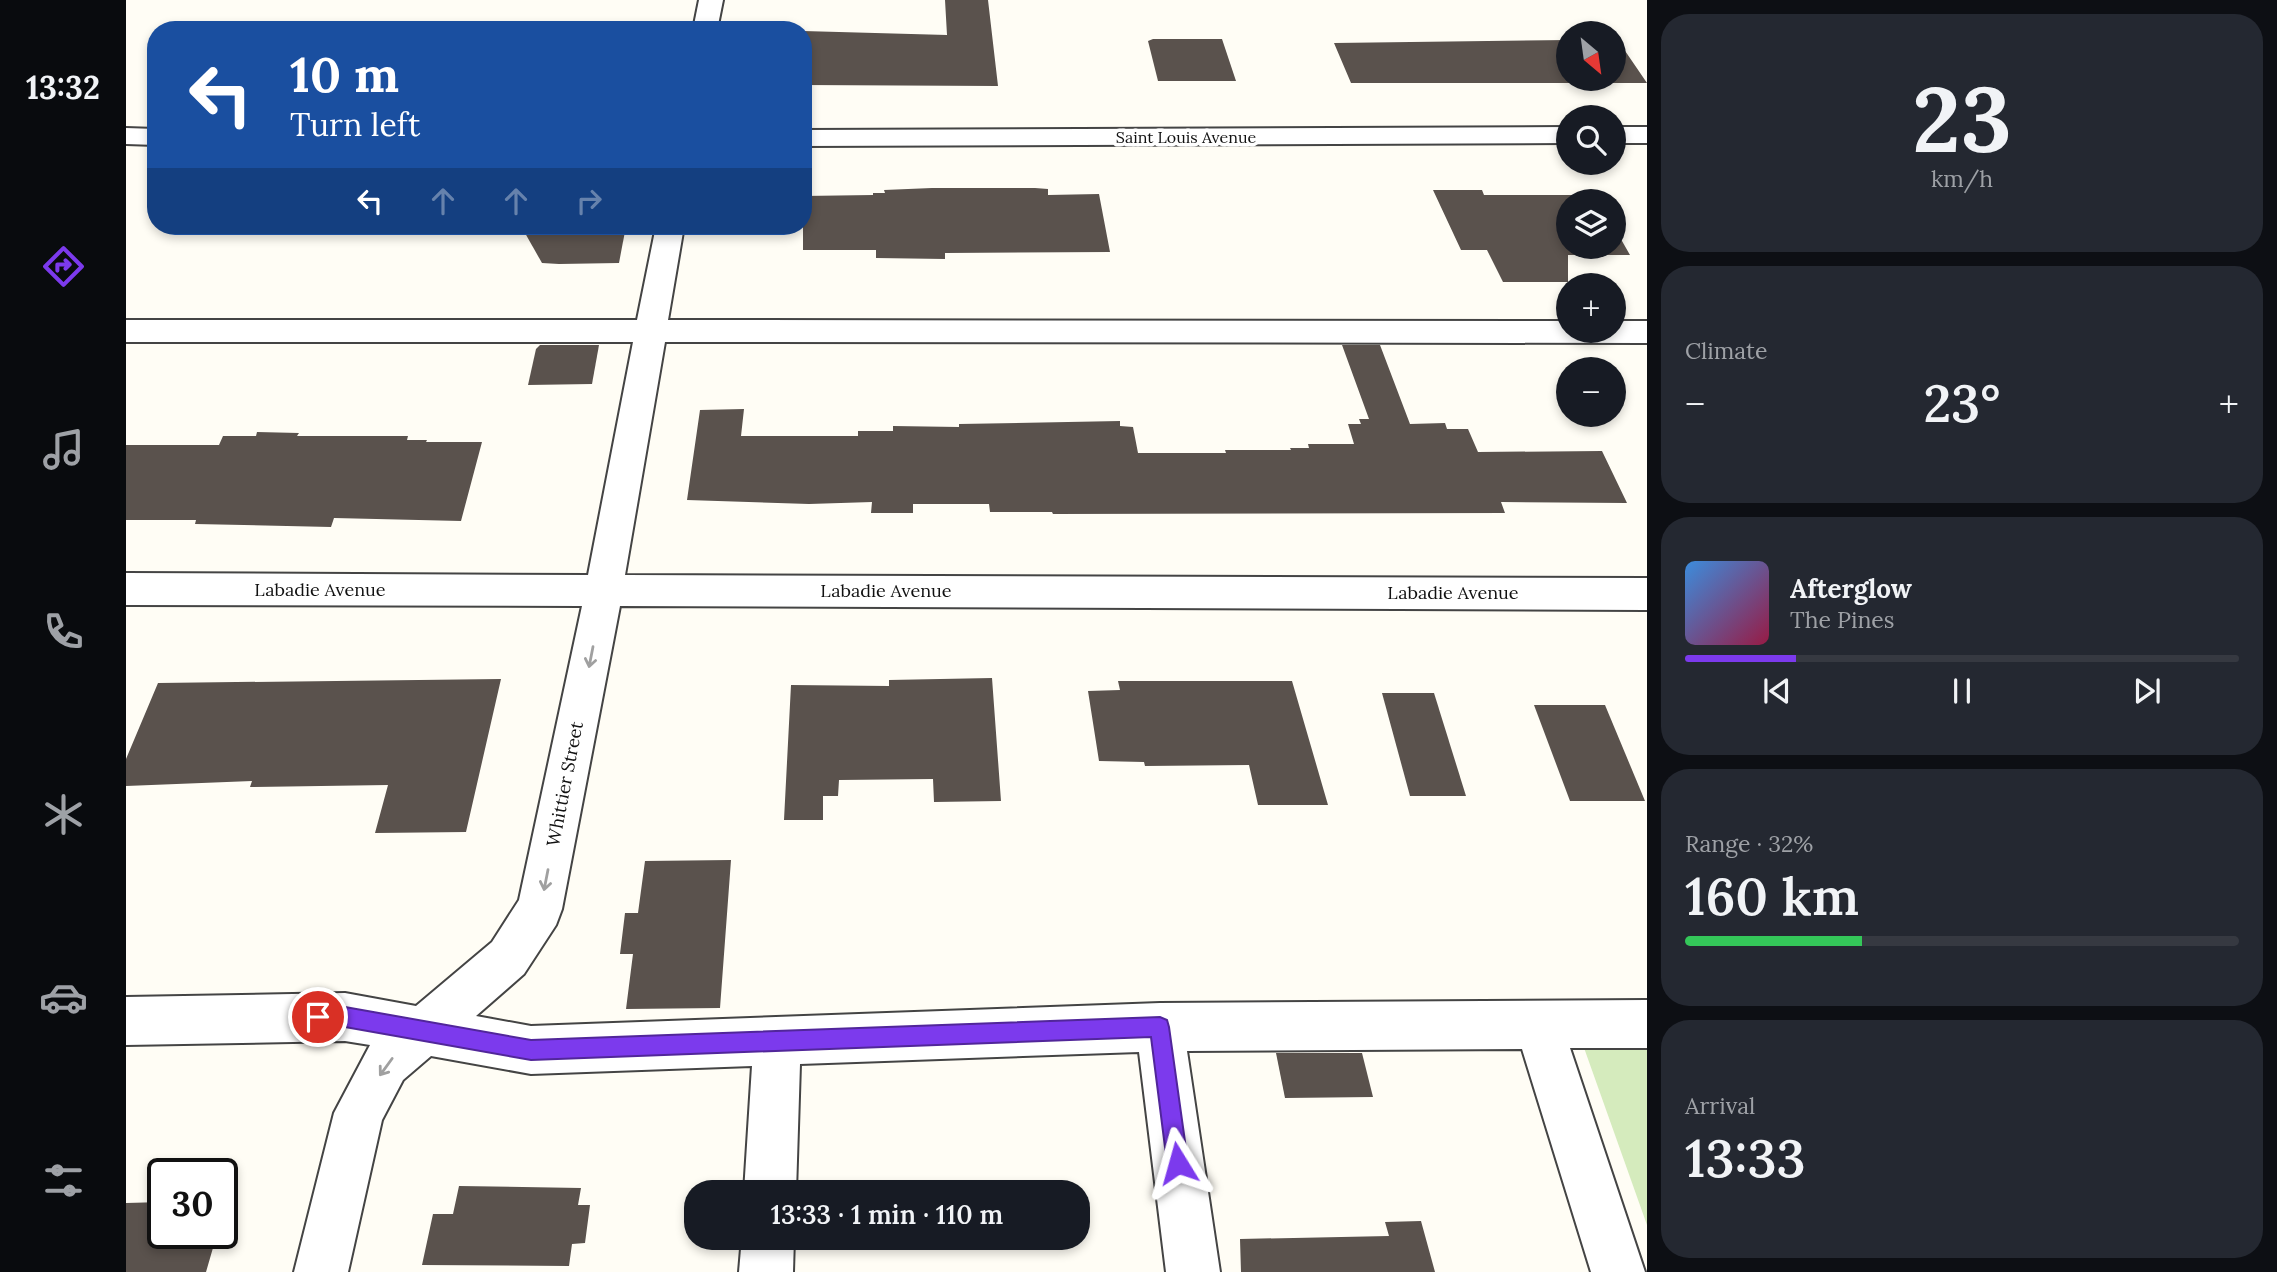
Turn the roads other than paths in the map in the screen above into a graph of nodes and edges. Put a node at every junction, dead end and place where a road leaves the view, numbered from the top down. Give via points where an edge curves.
1 (711, 0) edge
2 (707, 21) edge
3 (1556, 135) edge
4 (1626, 135) edge
5 (1647, 135) edge
6 (126, 136) edge
7 (147, 137) edge
8 (812, 138) edge
9 (668, 235) edge
10 (126, 331) edge
11 (1647, 332) edge
12 (650, 333) junction
13 (126, 589) edge
14 (604, 590) junction
15 (1647, 594) edge
16 (126, 1021) edge
17 (1538, 1024) junction
18 (1647, 1024) edge
19 (1160, 1027) junction
20 (422, 1032) junction
21 (777, 1041) junction
22 (771, 1180) edge
23 (767, 1250) edge
24 (321, 1272) edge
25 (766, 1272) edge
26 (1193, 1272) edge
27 (1618, 1272) edge

1 - 2 street
3 - 8 street, Saint Louis Avenue
4 - 5 street
6 - 7 street
9 - 12 street, Whittier Street
10 - 12 street
11 - 12 street
12 - 14 street, Whittier Street
13 - 14 street, Labadie Avenue
14 - 15 street, Labadie Avenue
14 -> 20 street, Whittier Street via 540,909 508,958
16 - 20 street via 345,1017
17 - 18 street
17 - 19 street
17 - 27 street
19 - 21 street
19 - 26 street
20 - 21 street via 531,1050
20 -> 24 street, Whittier Street via 386,1063 359,1113
21 - 22 street
23 - 25 street

